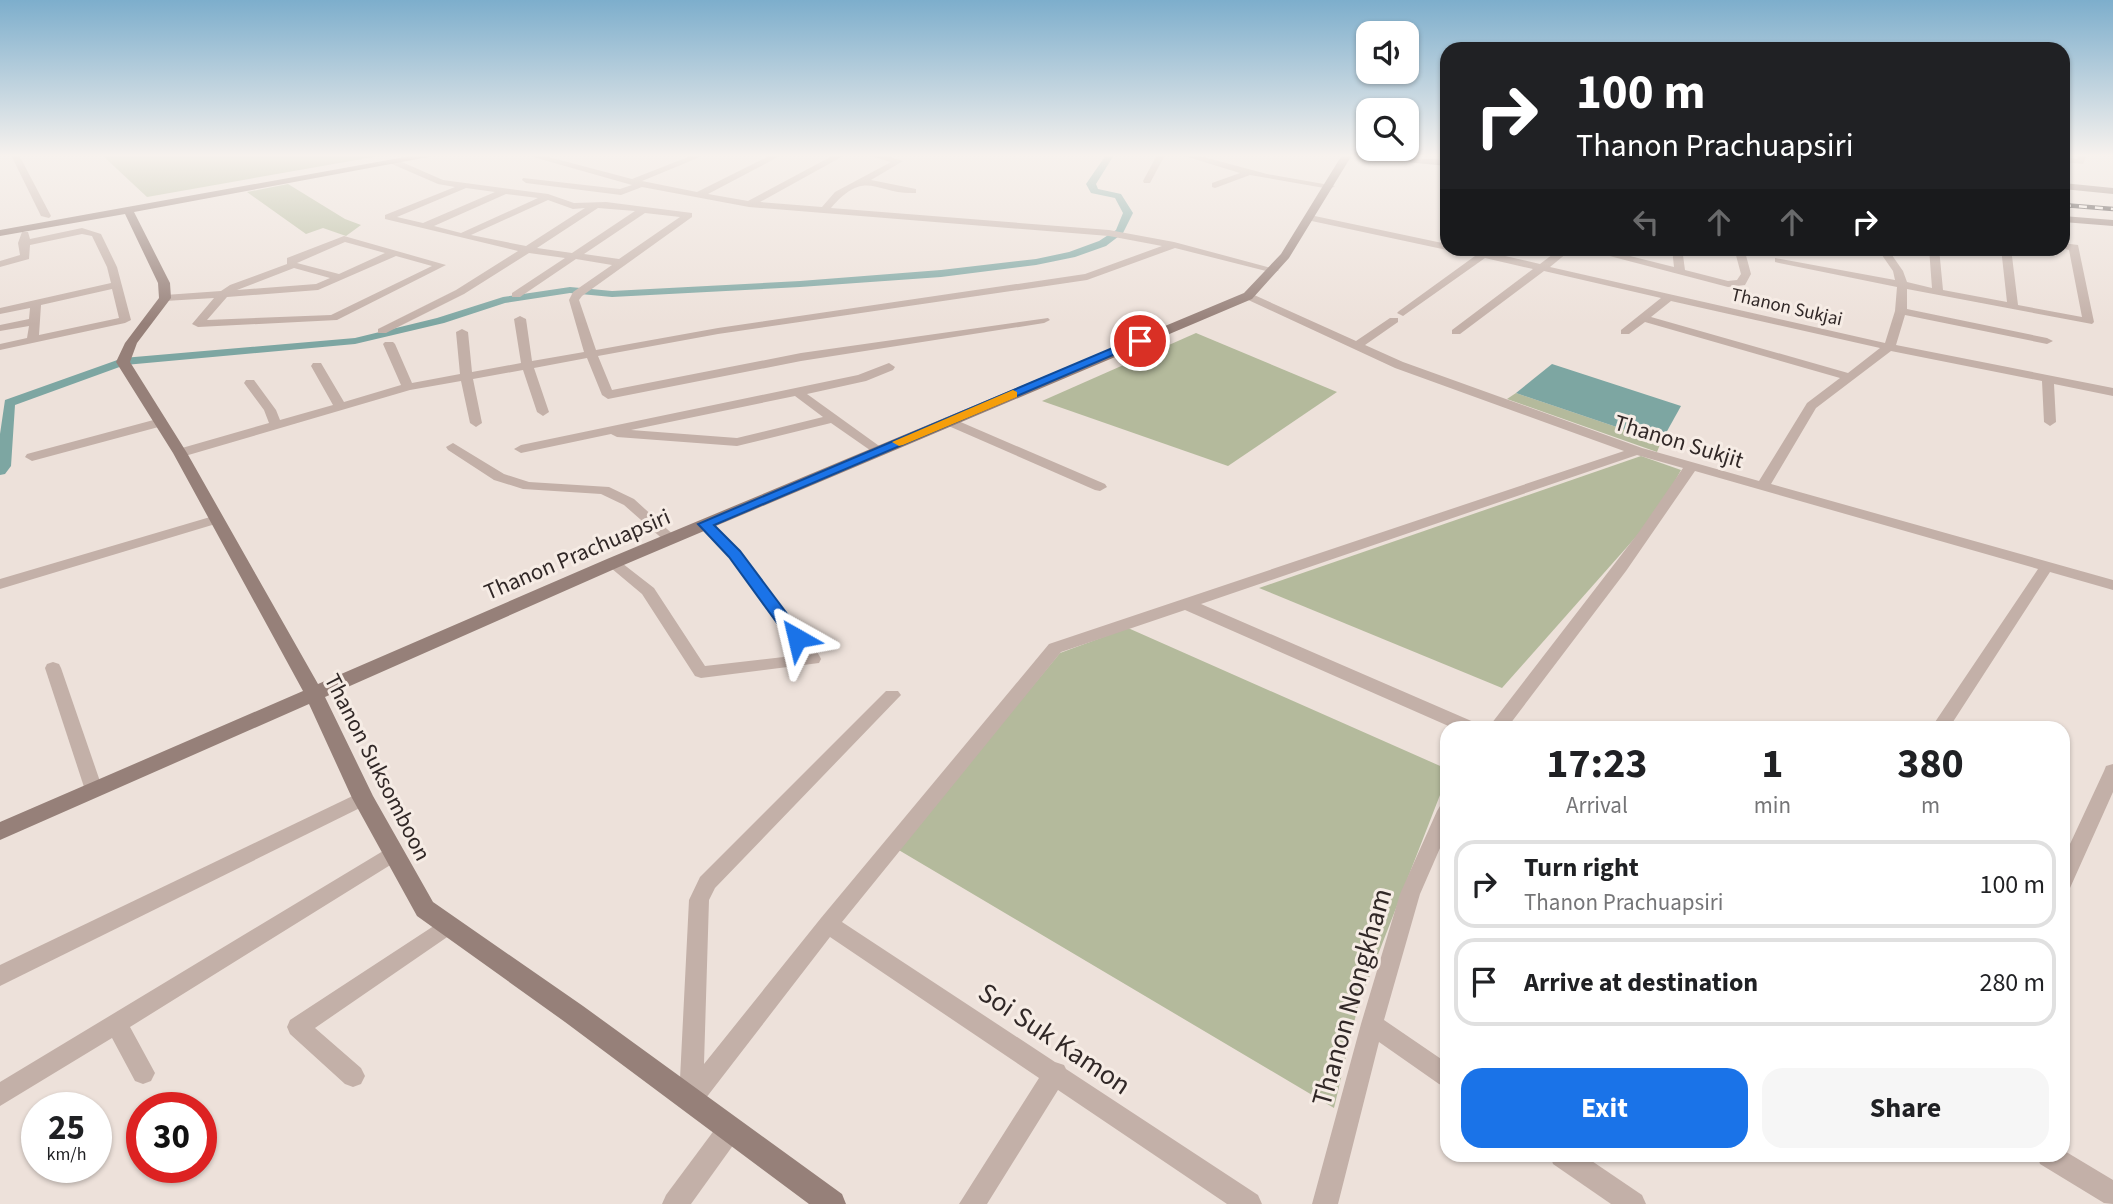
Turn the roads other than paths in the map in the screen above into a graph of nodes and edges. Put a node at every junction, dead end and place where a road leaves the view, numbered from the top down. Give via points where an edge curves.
1 (44, 211) edge
2 (76, 211) edge
3 (121, 211) edge
4 (129, 211) edge
5 (400, 211) edge
6 (459, 211) edge
7 (517, 211) edge
8 (587, 211) edge
9 (641, 211) edge
10 (654, 211) edge
11 (827, 211) edge
12 (889, 211) edge
13 (1314, 211) edge
14 (886, 215) junction
15 (46, 216) junction
16 (1310, 218) junction
17 (2070, 220) edge
18 (2113, 223) edge
19 (0, 224) edge
20 (425, 226) junction
21 (26, 228) junction
22 (0, 233) edge
23 (464, 235) junction
24 (23, 243) junction
25 (1174, 245) junction
26 (1440, 246) edge
27 (2070, 247) edge
28 (525, 249) junction
29 (396, 252) junction
30 (573, 256) junction
31 (1482, 256) edge
32 (1488, 256) edge
33 (1558, 256) edge
34 (1628, 256) edge
35 (1679, 256) edge
36 (1741, 256) edge
37 (1888, 256) edge
38 (1935, 256) edge
39 (2007, 256) edge
40 (1779, 260) dead end
41 (623, 263) junction
42 (0, 264) edge
43 (293, 265) junction
44 (1542, 268) junction
45 (1274, 270) junction
46 (1680, 272) junction
47 (340, 277) junction
48 (116, 285) junction
49 (1902, 285) junction
50 (1938, 292) junction
51 (222, 295) junction
52 (516, 295) dead end
53 (1248, 296) junction
54 (1670, 296) junction
55 (166, 298) junction
56 (36, 304) junction
57 (2013, 307) junction
58 (0, 311) edge
59 (1900, 311) junction
60 (1643, 318) junction
61 (520, 319) dead end
62 (1044, 320) dead end
63 (35, 321) junction
64 (0, 328) edge
65 (382, 331) dead end
66 (462, 332) dead end
67 (1456, 332) dead end
68 (1625, 332) dead end
69 (33, 340) junction
70 (2047, 341) dead end
71 (389, 344) dead end
72 (1356, 346) junction
73 (0, 347) edge
74 (1889, 347) junction
75 (592, 352) junction
76 (527, 364) junction
77 (317, 366) dead end
78 (889, 368) dead end
79 (466, 376) junction
80 (1850, 377) junction
81 (2048, 379) junction
82 (250, 383) dead end
83 (408, 387) junction
84 (797, 392) junction
85 (2113, 392) edge
86 (341, 407) junction
87 (543, 412) dead end
88 (831, 419) junction
89 (949, 421) junction
90 (161, 422) junction
91 (2050, 422) dead end
92 (476, 423) dead end
93 (276, 425) junction
94 (600, 432) junction
95 (453, 447) dead end
96 (521, 449) dead end
97 (877, 451) junction
98 (1637, 451) junction
99 (180, 453) junction
100 (32, 457) dead end
101 (1690, 468) junction
102 (1100, 487) dead end
103 (1762, 488) junction
104 (217, 519) junction
105 (705, 524) junction
106 (671, 538) junction
107 (613, 562) junction
108 (2047, 566) junction
109 (0, 584) edge
110 (2113, 585) edge
111 (1186, 604) junction
112 (53, 668) dead end
113 (314, 692) junction
114 (892, 695) dead end
115 (1454, 721) edge
116 (1502, 721) edge
117 (1945, 721) edge
118 (2113, 771) edge
119 (94, 790) junction
120 (363, 798) junction
121 (1440, 827) edge
122 (0, 831) edge
123 (393, 853) junction
124 (2070, 866) edge
125 (828, 924) junction
126 (449, 925) junction
127 (0, 976) edge
128 (116, 1024) junction
129 (1372, 1024) junction
130 (1440, 1071) edge
131 (143, 1073) dead end
132 (1056, 1073) junction
133 (353, 1076) dead end
134 (0, 1095) edge
135 (691, 1099) junction
136 (730, 1129) junction
137 (1572, 1162) edge
138 (2060, 1162) edge
139 (2113, 1194) edge
140 (675, 1204) edge
141 (832, 1204) edge
142 (972, 1204) edge
143 (1248, 1204) edge
144 (1325, 1204) edge
145 (1633, 1204) edge

1 - 15 street
2 - 15 street
3 - 21 street
4 - 55 street via 164,283
5 - 20 street via 388,216
6 - 20 street
7 - 23 street
8 - 28 street
9 - 30 street
10 - 41 street via 689,215
11 - 14 street
12 - 14 street
13 - 16 street, Thanon Prachuapsiri
14 - 25 street via 1109,233
15 - 19 street
16 - 26 street
16 - 45 street, Thanon Prachuapsiri
17 - 18 street
20 - 23 street
21 - 22 street
21 - 24 street
23 - 28 street
24 - 42 street via 25,257
24 - 48 street via 82,231 96,233
25 - 45 street
25 - 75 street via 1087,277
27 - 57 street via 2074,247 2088,322
28 - 30 street
28 - 65 street via 460,292
29 - 43 street via 344,239 291,260
29 - 47 street
29 - 51 street via 441,265 333,318 198,324
30 - 41 street
30 - 52 street
31 - 72 street
32 - 44 street, Thanon Sukjai
33 - 44 street
34 - 46 street
35 - 46 street
36 - 46 street via 1746,274 1741,284
37 - 49 street
38 - 50 street
39 - 57 street
40 - 49 street
41 - 75 street via 574,300
43 - 47 street
43 - 51 street
44 - 54 street, Thanon Sukjai
44 - 67 street
45 - 53 street, Thanon Prachuapsiri
47 - 51 street via 318,287
48 - 56 street
48 - 69 street via 125,320
49 - 50 street
49 - 59 street
50 - 57 street
51 - 55 street
53 - 72 street, Thanon Sukjit
53 - 89 street, Thanon Prachuapsiri
54 - 60 street
54 - 74 street, Thanon Sukjai
55 - 90 street, Thanon Suksomboon via 131,343 123,362
56 - 58 street
56 - 63 street
59 - 70 street
59 - 74 street
60 - 68 street
60 - 80 street
61 - 76 street
62 - 75 street via 801,357 608,395
63 - 64 street
63 - 69 street
66 - 79 street
69 - 73 street
71 - 83 street
72 - 98 street, Thanon Sukjit
74 - 80 street
74 - 81 street, Thanon Sukjai
75 - 76 street
76 - 79 street
76 - 87 street
77 - 86 street
78 - 84 street
79 - 83 street
79 - 92 street
80 - 103 street via 1811,406
81 - 85 street, Thanon Sukjai
81 - 91 street
82 - 93 street
83 - 86 street
84 - 88 street
84 - 94 street
86 - 93 street
88 - 94 street via 737,442
88 - 97 street
89 - 97 street, Thanon Prachuapsiri
89 - 102 street
90 - 99 street, Thanon Suksomboon
90 - 100 street
93 - 99 street
94 - 96 street
95 - 106 street via 499,477 528,486 604,490 629,502
97 - 105 street, Thanon Prachuapsiri
98 - 101 street, Thanon Sukjit
98 - 111 street
99 - 104 street, Thanon Suksomboon
101 - 103 street, Thanon Sukjit
101 - 116 street via 1661,514
103 - 108 street, Thanon Sukjit
104 - 109 street
104 - 113 street, Thanon Suksomboon
105 - 106 street, Thanon Prachuapsiri
105 - 107 street via 734,554 813,659 701,673 648,591
106 - 107 street, Thanon Prachuapsiri
107 - 113 street, Thanon Prachuapsiri
108 - 110 street, Thanon Sukjit
108 - 117 street
111 - 115 street
111 - 125 street via 1055,648
112 - 119 street
113 - 119 street, Thanon Prachuapsiri
113 - 120 street, Thanon Suksomboon
114 - 135 street via 707,883 699,900
118 - 124 street
119 - 122 street, Thanon Prachuapsiri
120 - 123 street, Thanon Suksomboon
120 - 127 street
121 - 129 street, Thanon Nongkham via 1410,894
123 - 126 street, Thanon Suksomboon via 425,909
123 - 128 street
125 - 132 street, Soi Suk Kamon
125 - 135 street
126 - 133 street via 298,1027
126 - 135 street, Thanon Suksomboon
128 - 131 street
128 - 134 street
129 - 130 street
129 - 144 street, Thanon Nongkham
132 - 142 street
132 - 143 street, Soi Suk Kamon
135 - 136 street, Thanon Suksomboon
136 - 140 street
136 - 141 street, Thanon Suksomboon
137 - 145 street
138 - 139 street

